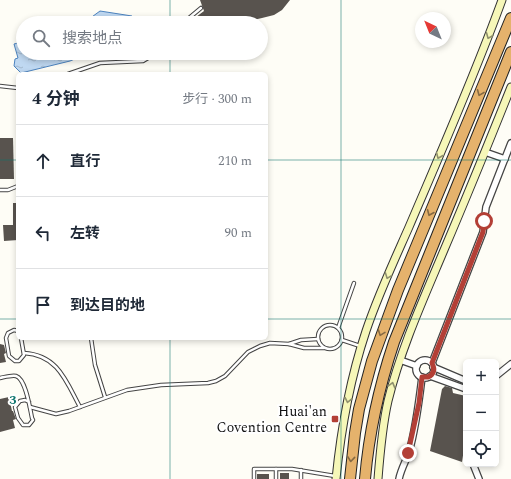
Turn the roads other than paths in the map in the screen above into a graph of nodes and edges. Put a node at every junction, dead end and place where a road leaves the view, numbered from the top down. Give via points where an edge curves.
1 (502, 0) edge
2 (201, 8) dead end
3 (191, 16) edge
4 (511, 18) edge
5 (511, 52) edge
6 (145, 60) edge
7 (74, 72) edge
8 (0, 86) edge
9 (16, 88) edge
10 (511, 88) edge
11 (511, 143) edge
12 (485, 152) junction
13 (505, 159) junction
14 (16, 187) edge
15 (0, 190) edge
16 (354, 283) dead end
17 (338, 328) junction
18 (16, 331) edge
19 (21, 340) edge
20 (91, 340) edge
21 (318, 340) junction
22 (342, 340) junction
23 (289, 344) junction
24 (362, 347) junction
25 (324, 348) junction
26 (372, 350) dead end
27 (24, 353) junction
28 (397, 359) junction
29 (511, 364) edge
30 (432, 365) junction
31 (417, 366) junction
32 (499, 374) edge
33 (430, 376) junction
34 (422, 377) junction
35 (0, 378) edge
36 (463, 380) edge
37 (463, 388) edge
38 (105, 397) junction
39 (28, 402) junction
40 (30, 407) junction
41 (80, 407) junction
42 (474, 467) edge
43 (276, 469) junction
44 (301, 470) junction
45 (336, 478) edge
46 (254, 479) edge
47 (276, 479) edge
48 (301, 479) edge
49 (350, 479) edge
50 (365, 479) edge
51 (378, 479) edge
52 (399, 479) edge
53 (479, 479) edge

1 -> 24 main road via 388,275
2 - 3 lane
4 -> 49 highway via 404,275 376,349 359,409
5 - 50 highway via 394,342 373,417
6 - 7 lane via 100,63
8 - 9 lane
10 - 12 main road
11 - 13 street
12 - 13 street
12 - 28 main road
13 - 30 street via 486,207 483,232
14 - 15 lane
16 - 17 lane
17 - 21 lane via 324,327 319,332
17 - 22 lane
18 - 27 lane via 13,330 7,336 9,356 17,362
19 - 27 lane
20 - 38 lane via 95,365
21 - 23 lane via 301,340
21 - 25 lane
22 - 24 lane
22 - 25 lane via 335,348
23 - 25 lane via 304,348
23 - 38 lane via 264,344 254,348 225,376 216,381 141,388
24 - 26 main road
24 -> 45 main road via 341,435
27 - 41 lane via 42,356 51,362 63,376
28 - 31 street
51 -> 28 main road via 384,419
29 - 32 street
30 - 31 street via 429,361 423,360
30 - 33 street via 433,372
30 - 36 street
31 - 34 street via 418,374
33 - 34 street
33 - 37 street
34 - 52 street via 410,447
35 - 39 lane via 19,377 25,386
38 - 41 lane
39 - 40 lane
39 - 40 lane via 20,401 15,407 18,418 24,425 32,422
40 - 41 lane via 53,414
42 - 53 street
43 - 44 lane
43 - 46 lane via 254,469
43 - 47 lane
44 - 45 lane
44 - 48 lane

